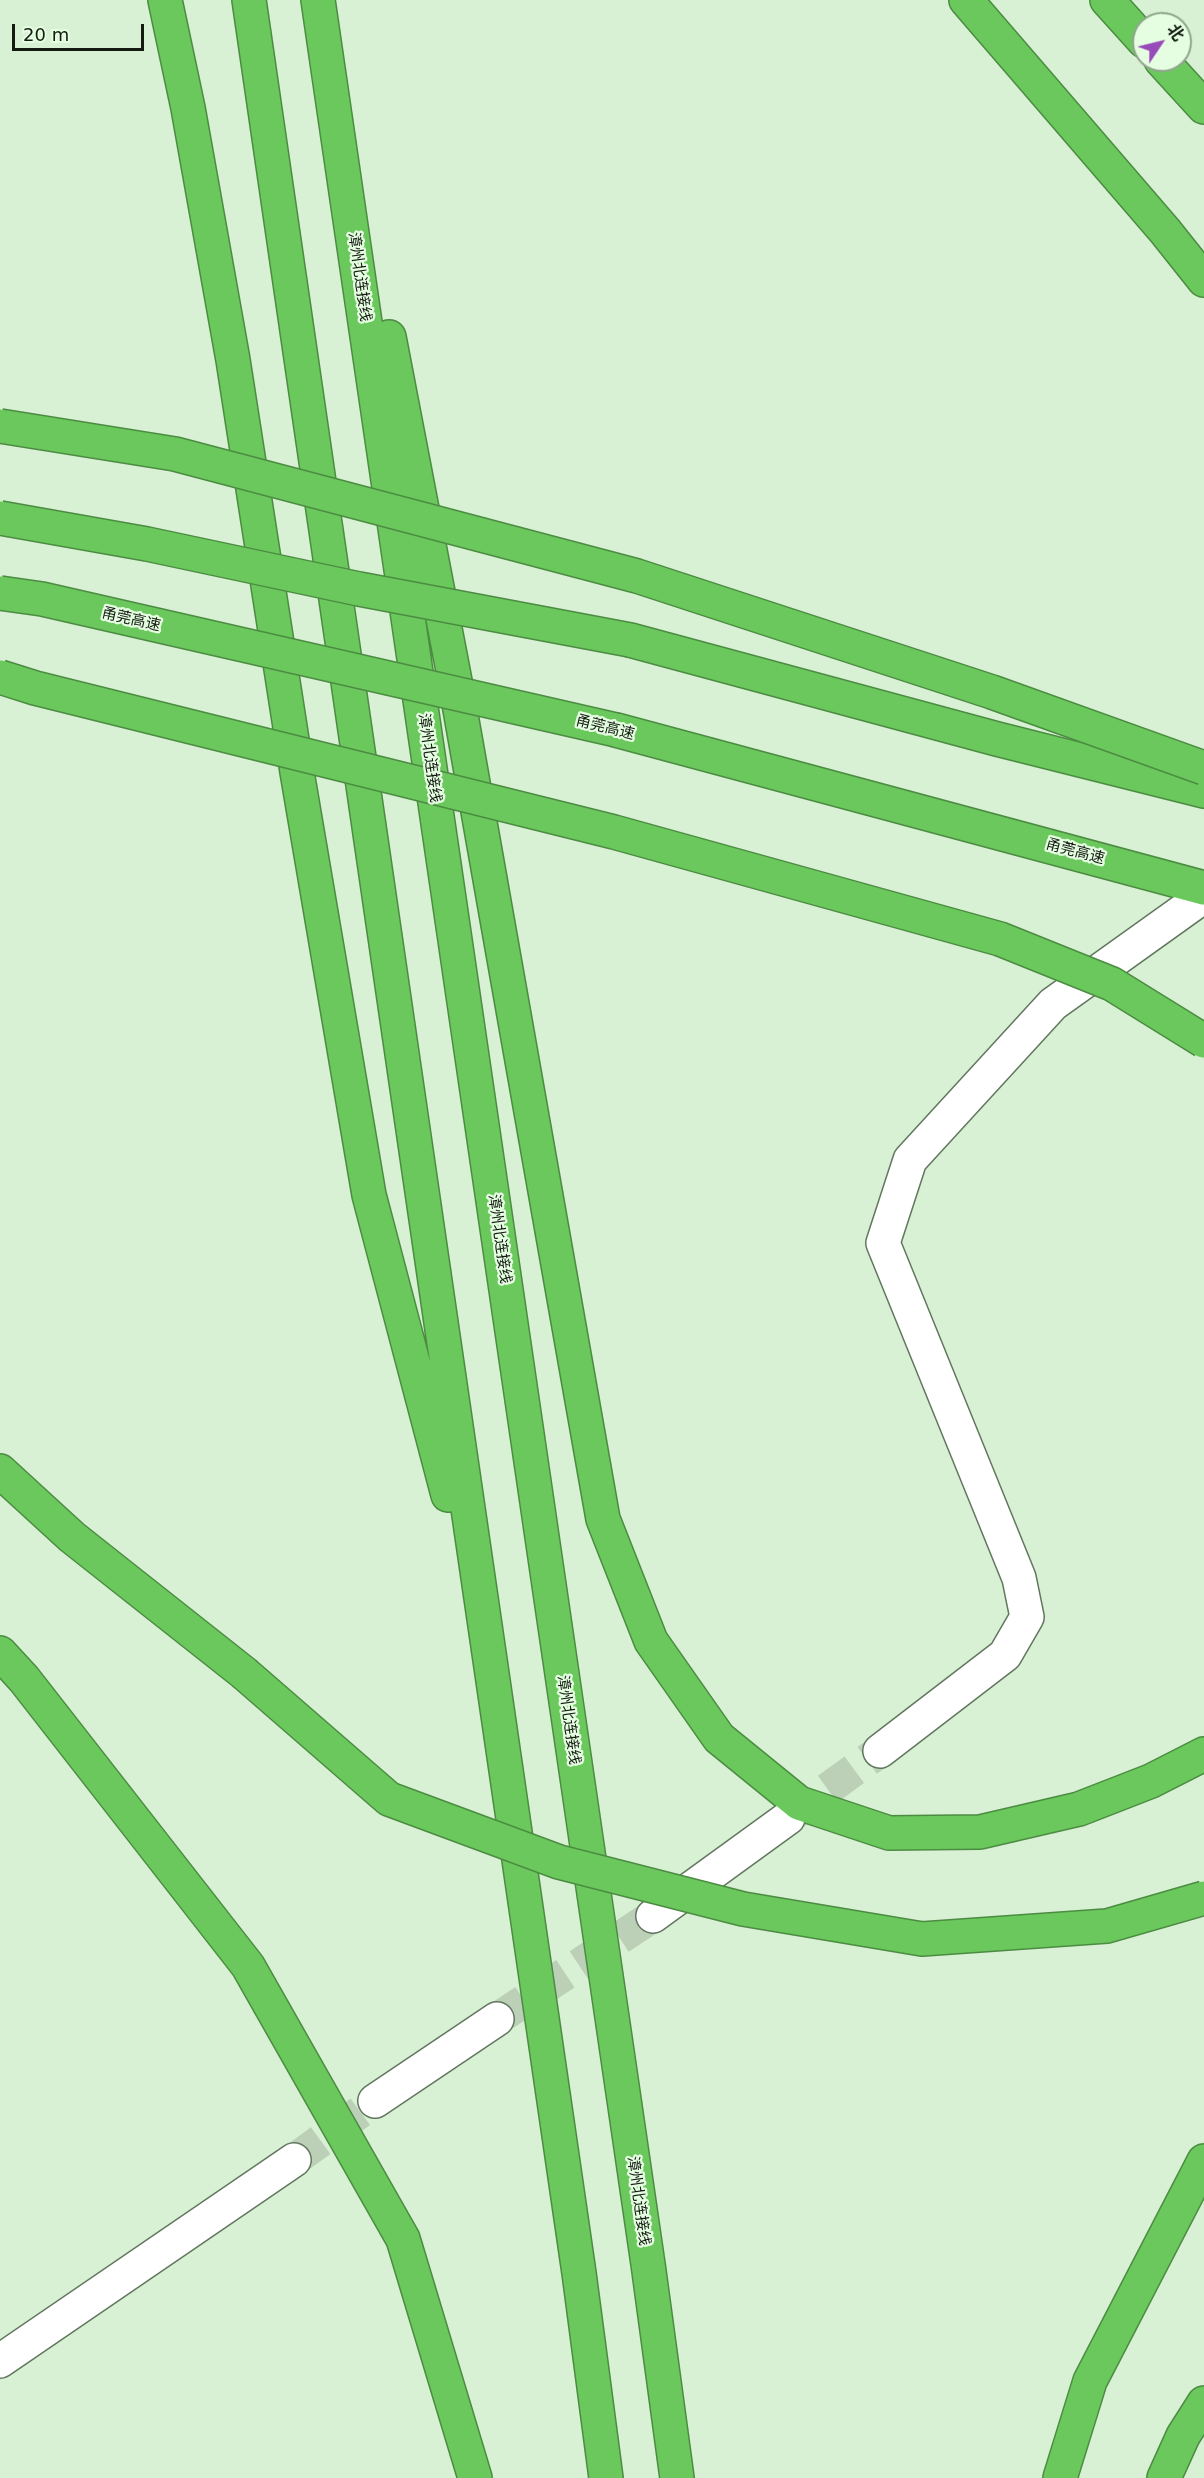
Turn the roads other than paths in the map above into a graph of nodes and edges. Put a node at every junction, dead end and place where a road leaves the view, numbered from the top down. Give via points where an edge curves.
1 (165, 0) edge
2 (249, 0) edge
3 (318, 0) edge
4 (323, 0) edge
5 (966, 0) edge
6 (1107, 0) edge
7 (1132, 28) edge
8 (1172, 72) edge
9 (1204, 107) edge
10 (1204, 280) edge
11 (0, 426) edge
12 (0, 518) edge
13 (0, 593) edge
14 (0, 677) edge
15 (1204, 768) edge
16 (1204, 791) edge
17 (1204, 888) edge
18 (1204, 896) edge
19 (1204, 1041) edge
20 (0, 1471) edge
21 (489, 1649) junction
22 (0, 1653) edge
23 (880, 1751) tunnel mouth
24 (1204, 1754) edge
25 (788, 1818) tunnel mouth
26 (1204, 1898) edge
27 (653, 1916) tunnel mouth
28 (497, 2019) tunnel mouth
29 (375, 2101) tunnel mouth
30 (294, 2160) tunnel mouth
31 (1204, 2161) edge
32 (0, 2361) edge
33 (1204, 2403) edge
34 (475, 2478) edge
35 (606, 2478) edge
36 (677, 2478) edge
37 (1060, 2478) edge
38 (1164, 2478) edge

1 - 21 highway via 233,360 297,772 369,1195
2 - 21 highway
3 - 36 highway, 漳州北连接线
4 - 24 highway via 455,681 603,1519 651,1641 719,1738 790,1796 799,1803 889,1833 980,1832 1079,1809 1151,1781
5 - 10 highway
6 - 7 highway
8 - 9 highway
11 - 15 highway, bridge via 175,454 638,576 992,692
12 - 16 highway, bridge via 630,640
13 - 17 highway, 甬莞高速, bridge via 42,599 616,730
14 - 19 highway, bridge via 614,832 1000,939 1112,984
18 - 23 street via 1053,1004 910,1160 883,1243 1019,1578 1027,1617 1005,1655
20 - 26 highway, bridge via 72,1537 244,1673 389,1799 559,1862 743,1909 922,1939 1107,1926
21 - 35 highway
22 - 34 highway via 248,1966 403,2239
25 - 27 street
28 - 29 street
30 - 32 street
31 - 37 highway via 1090,2380
33 - 38 highway

